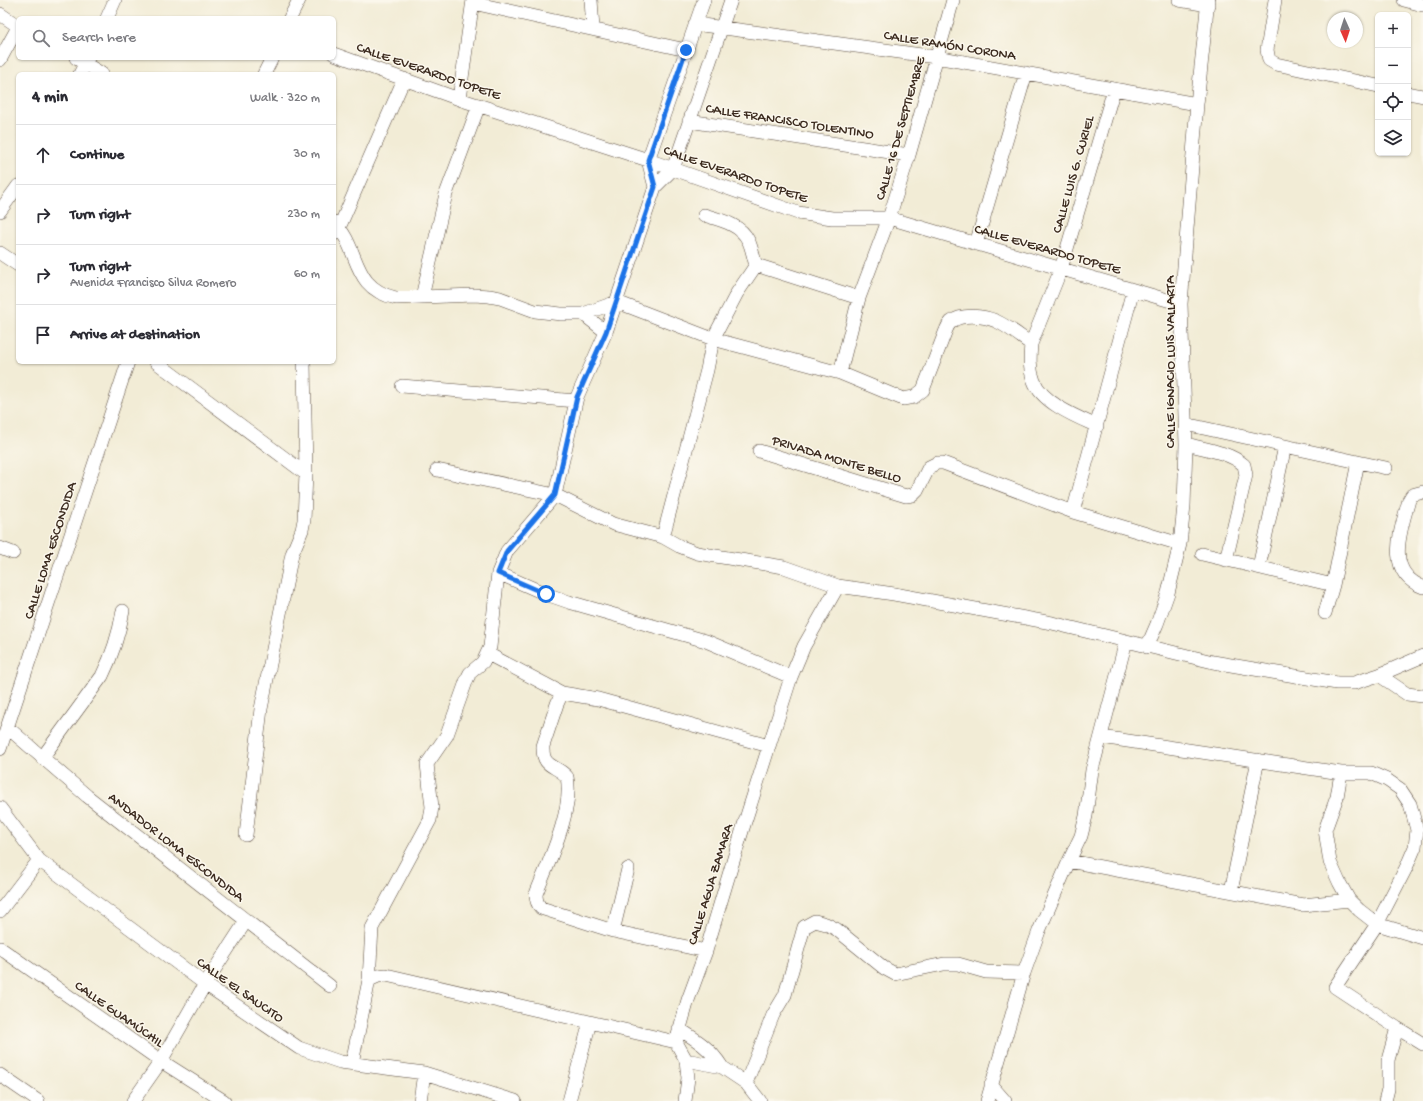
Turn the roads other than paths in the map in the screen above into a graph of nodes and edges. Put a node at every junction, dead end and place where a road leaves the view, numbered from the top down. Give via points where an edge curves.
1 (115, 0) edge
2 (299, 0) edge
3 (591, 0) edge
4 (704, 0) edge
5 (732, 0) edge
6 (953, 0) edge
7 (1179, 0) edge
8 (1275, 0) edge
9 (1404, 0) edge
10 (473, 2) edge
11 (1208, 3) edge
12 (1423, 5) edge
13 (0, 14) edge
14 (108, 16) edge
15 (291, 16) edge
16 (695, 24) junction
17 (16, 25) edge
18 (721, 28) junction
19 (593, 29) junction
20 (16, 30) edge
21 (686, 50) junction
22 (336, 55) edge
23 (936, 57) junction
24 (0, 60) edge
25 (271, 60) edge
26 (82, 63) edge
27 (98, 72) edge
28 (265, 72) edge
29 (1026, 73) junction
30 (404, 79) junction
31 (1375, 85) edge
32 (1114, 89) junction
33 (1411, 94) edge
34 (1423, 96) edge
35 (459, 99) junction
36 (1197, 104) junction
37 (479, 105) junction
38 (689, 121) junction
39 (909, 155) junction
40 (648, 160) junction
41 (673, 170) junction
42 (655, 187) junction
43 (16, 189) edge
44 (0, 211) edge
45 (704, 215) dead end
46 (889, 218) junction
47 (336, 228) edge
48 (976, 244) junction
49 (0, 253) edge
50 (16, 265) edge
51 (756, 265) junction
52 (1061, 269) junction
53 (1134, 290) junction
54 (422, 297) junction
55 (859, 298) junction
56 (617, 302) junction
57 (1181, 304) junction
58 (583, 314) junction
59 (606, 332) junction
60 (713, 339) junction
61 (1031, 344) junction
62 (127, 364) edge
63 (159, 364) edge
64 (304, 364) edge
65 (840, 373) junction
66 (402, 386) dead end
67 (576, 401) junction
68 (1185, 424) junction
69 (1097, 426) junction
70 (1219, 431) junction
71 (1186, 444) junction
72 (1285, 446) junction
73 (759, 451) dead end
74 (1215, 451) junction
75 (1358, 462) junction
76 (1386, 468) dead end
77 (437, 470) dead end
78 (306, 474) junction
79 (1423, 492) edge
80 (555, 495) junction
81 (1073, 512) junction
82 (663, 537) junction
83 (1180, 544) junction
84 (0, 548) edge
85 (13, 553) dead end
86 (1202, 554) dead end
87 (1226, 560) junction
88 (1259, 568) junction
89 (498, 573) junction
90 (1333, 585) junction
91 (838, 586) junction
92 (1423, 587) edge
93 (123, 611) dead end
94 (1325, 613) dead end
95 (1126, 641) junction
96 (1147, 647) junction
97 (488, 654) junction
98 (1423, 656) edge
99 (1379, 675) junction
100 (792, 677) junction
101 (562, 693) junction
102 (1423, 696) edge
103 (7, 727) junction
104 (1101, 737) junction
105 (769, 746) junction
106 (0, 749) edge
107 (42, 758) junction
108 (1258, 760) junction
109 (1341, 773) junction
110 (0, 808) edge
111 (246, 835) dead end
112 (39, 860) junction
113 (1069, 861) junction
114 (628, 869) dead end
115 (1230, 891) junction
116 (1349, 900) junction
117 (0, 911) edge
118 (246, 921) junction
119 (1378, 924) junction
120 (613, 931) junction
121 (1423, 938) edge
122 (0, 948) edge
123 (706, 951) junction
124 (1024, 973) junction
125 (369, 980) junction
126 (205, 984) junction
127 (330, 986) dead end
128 (590, 1022) junction
129 (1397, 1028) junction
130 (679, 1029) junction
131 (676, 1042) junction
132 (1423, 1044) edge
133 (686, 1060) junction
134 (161, 1061) junction
135 (352, 1063) junction
136 (722, 1067) junction
137 (424, 1073) junction
138 (0, 1075) edge
139 (746, 1083) junction
140 (991, 1085) junction
141 (38, 1101) edge
142 (133, 1101) edge
143 (224, 1101) edge
144 (420, 1101) edge
145 (514, 1101) edge
146 (569, 1101) edge
147 (685, 1101) edge
148 (760, 1101) edge
149 (987, 1101) edge
150 (1005, 1101) edge
151 (1385, 1101) edge

1 - 14 street
2 - 15 street
3 - 19 street
4 - 16 street
5 - 18 street
6 - 23 street, CALLE 16 DE SEPTIEMBRE
7 - 11 street
8 - 31 street via 1267,50 1269,60 1276,64
9 - 12 street
10 - 19 street
10 - 35 street
11 - 36 street, CALLE IGNACIO LUIS VALLARTA
13 - 17 street
16 - 18 street, CALLE RAMÓN CORONA
16 - 21 street
18 - 23 street, CALLE RAMÓN CORONA
18 - 38 street
19 - 21 street
20 - 24 street
21 - 40 street
22 - 30 street, CALLE EVERARDO TOPETE
23 - 29 street, CALLE RAMÓN CORONA
23 - 39 street, CALLE 16 DE SEPTIEMBRE
25 - 28 street
26 - 27 street
29 - 32 street, CALLE RAMÓN CORONA
29 - 48 street
30 - 35 street, CALLE EVERARDO TOPETE
30 - 47 street
32 - 36 street, CALLE RAMÓN CORONA
32 - 52 street, CALLE LUIS G. CURIEL
33 - 34 street
35 - 37 street, CALLE EVERARDO TOPETE
36 - 57 street, CALLE IGNACIO LUIS VALLARTA
37 - 40 street, CALLE EVERARDO TOPETE
37 - 54 street via 446,194
38 - 39 street, CALLE FRANCISCO TOLENTINO
38 - 41 street
39 - 46 street, CALLE 16 DE SEPTIEMBRE
40 - 41 street, CALLE EVERARDO TOPETE
40 - 42 street
41 - 42 street
41 - 46 street, CALLE EVERARDO TOPETE via 798,213 832,218
42 - 56 street
43 - 44 street
45 - 51 street via 731,224 744,234
46 - 48 street, CALLE EVERARDO TOPETE
46 - 55 street, CALLE 16 DE SEPTIEMBRE
47 - 54 street via 344,233 362,276 368,284 385,296
48 - 52 street, CALLE EVERARDO TOPETE
49 - 50 street
51 - 55 street
51 - 60 street via 737,293
52 - 53 street, CALLE EVERARDO TOPETE
52 - 61 street, CALLE LUIS G. CURIEL
53 - 57 street, CALLE EVERARDO TOPETE
53 - 69 street
54 - 58 street via 489,296 535,311
55 - 65 street, CALLE 16 DE SEPTIEMBRE
56 - 58 street
56 - 59 street
56 - 60 street
57 - 68 street, CALLE IGNACIO LUIS VALLARTA
58 - 59 street
59 - 67 street
60 - 65 street
60 - 82 street
61 - 65 street via 997,322 984,318 961,318 948,326 923,390 914,397 903,399
61 - 69 street via 1033,380 1042,393 1062,410
62 - 103 street, CALLE LOMA ESCONDIDA
63 - 78 street
64 - 78 street
66 - 67 street
67 - 80 street
68 - 70 street
68 - 71 street, CALLE IGNACIO LUIS VALLARTA
69 - 81 street
70 - 72 street
70 - 74 street
71 - 74 street
71 - 83 street, CALLE IGNACIO LUIS VALLARTA
72 - 75 street
72 - 88 street
73 - 81 street, PRIVADA MONTE BELLO via 906,496 917,491 929,467 937,463 948,464
74 - 87 street via 1241,462 1246,470
75 - 76 street
75 - 90 street
77 - 80 street
78 - 111 street via 304,520 292,554 260,709
79 - 92 street via 1412,495 1409,500 1398,541 1398,554 1404,574 1409,580
80 - 82 street via 613,524
80 - 89 street via 507,551
81 - 83 street
82 - 91 street via 697,554 784,567
83 - 96 street, CALLE IGNACIO LUIS VALLARTA via 1168,593
84 - 85 street
86 - 87 street
87 - 88 street
88 - 90 street
89 - 97 street
89 - 100 street via 569,602 706,640
90 - 94 street
91 - 95 street via 1029,618
91 - 100 street, CALLE AGUA ZAMARA via 804,646
93 - 107 street via 121,624 102,676
95 - 96 street
95 - 104 street
96 - 99 street via 1213,662 1338,683 1354,683
97 - 101 street
97 - 125 street via 470,673 447,735 427,764 432,806 430,820 372,928
98 - 99 street
99 - 102 street via 1407,694
100 - 105 street, CALLE AGUA ZAMARA
101 - 105 street via 598,699
101 - 120 street via 543,752 548,764 568,777 566,813 536,894 536,901 541,908
103 - 106 street, CALLE LOMA ESCONDIDA
103 - 107 street, ANDADOR LOMA ESCONDIDA
104 - 108 street
104 - 113 street via 1092,770 1081,836
105 - 123 street, CALLE AGUA ZAMARA
107 - 118 street, ANDADOR LOMA ESCONDIDA
108 - 109 street
108 - 115 street
109 - 116 street via 1325,837 1330,862
109 - 119 street via 1371,773 1386,780 1406,796 1415,818 1415,847
110 - 112 street, CALLE EL SAUCITO
112 - 117 street
112 - 126 street, CALLE EL SAUCITO
113 - 115 street
113 - 124 street
114 - 120 street
115 - 116 street via 1303,905
116 - 119 street
118 - 126 street
118 - 127 street, ANDADOR LOMA ESCONDIDA
119 - 121 street
119 - 129 street via 1335,987
120 - 123 street
122 - 134 street, CALLE GUAMÚCHIL
123 - 130 street, CALLE AGUA ZAMARA
124 - 139 street via 986,972 958,964 944,964 895,974 836,929 815,921 804,927 785,995 773,1015
124 - 140 street
125 - 128 street via 386,975
125 - 135 street
126 - 134 street
126 - 135 street, CALLE EL SAUCITO via 299,1048 340,1062
128 - 131 street
128 - 146 street
129 - 132 street
129 - 151 street via 1388,1060 1388,1089
130 - 131 street, CALLE AGUA ZAMARA
130 - 136 street via 708,1048
131 - 133 street
133 - 136 street
133 - 147 street via 688,1078
134 - 142 street
134 - 143 street, CALLE GUAMÚCHIL
135 - 137 street, CALLE EL SAUCITO
136 - 139 street
137 - 144 street
137 - 145 street, CALLE EL SAUCITO
138 - 141 street
139 - 148 street
140 - 149 street
140 - 150 street

